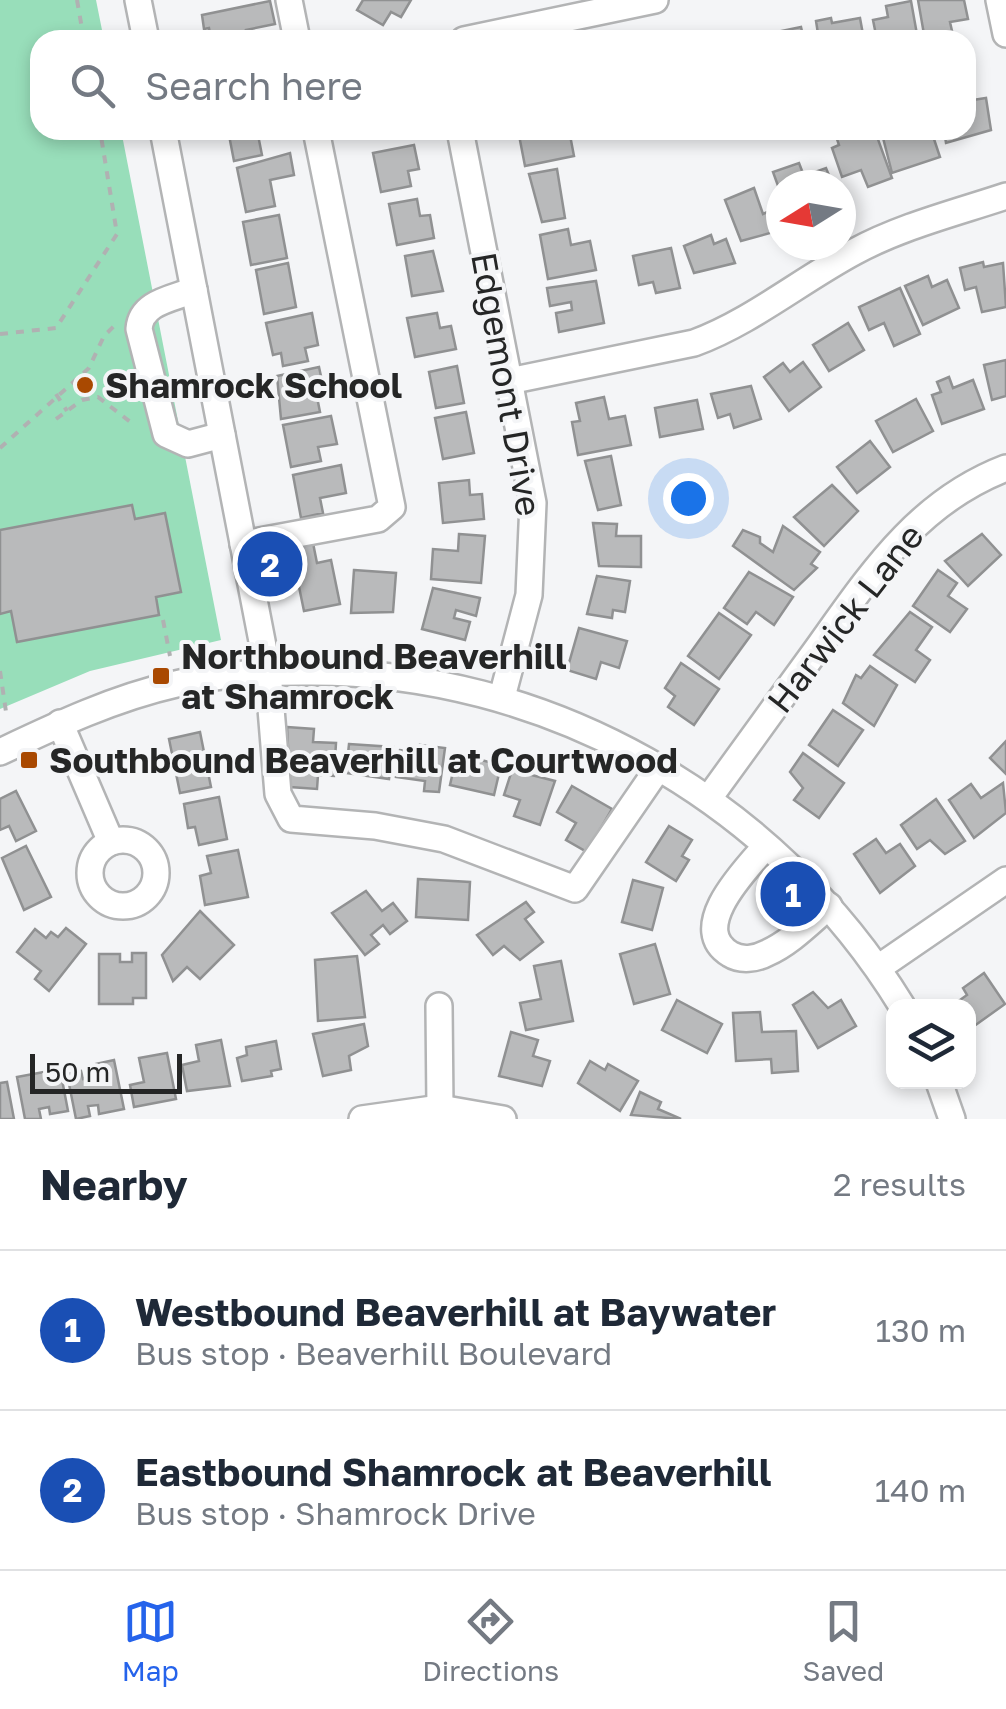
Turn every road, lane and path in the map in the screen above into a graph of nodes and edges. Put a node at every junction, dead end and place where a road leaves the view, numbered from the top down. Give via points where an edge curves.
1 (77, 0) edge
2 (138, 0) edge
3 (289, 0) edge
4 (655, 0) edge
5 (1000, 0) edge
6 (82, 30) edge
7 (144, 30) edge
8 (295, 30) edge
9 (512, 30) edge
10 (1006, 34) edge
11 (102, 140) edge
12 (166, 140) edge
13 (318, 140) edge
14 (462, 140) edge
15 (1006, 196) edge
16 (194, 290) junction
17 (140, 317) junction
18 (0, 334) edge
19 (510, 380) junction
20 (56, 394) junction
21 (67, 411) junction
22 (56, 419) dead end
23 (133, 424) dead end
24 (222, 435) junction
25 (0, 448) edge
26 (1006, 468) edge
27 (243, 544) junction
28 (163, 620) dead end
29 (170, 656) dead end
30 (0, 671) edge
31 (268, 672) junction
32 (502, 697) junction
33 (6, 712) dead end
34 (60, 723) junction
35 (0, 752) edge
36 (659, 767) junction
37 (709, 798) junction
38 (111, 842) dead end
39 (766, 846) junction
40 (1006, 880) edge
41 (829, 906) junction
42 (878, 968) junction
43 (898, 999) edge
44 (439, 1006) dead end
45 (941, 1089) edge
46 (440, 1108) junction
47 (362, 1119) edge
48 (503, 1119) edge
49 (952, 1119) edge

1 - 6 path
2 - 7 street
3 - 8 street
4 - 9 street
5 - 10 street
11 - 18 path via 116,218 112,248 56,328
12 - 16 street
13 - 27 street via 392,507 378,520
14 - 19 street, Edgemont Drive
15 - 19 street via 860,249 708,338
16 - 17 street
16 - 24 street
17 - 20 path via 120,319 89,368
17 - 24 street via 166,434 188,444
19 - 32 street, Edgemont Drive via 533,503 534,551
20 - 21 path
20 - 25 path
21 - 22 path
21 - 23 path via 98,398
24 - 27 street
26 - 37 street, Harwick Lane via 930,510 890,548
27 - 31 street
28 - 29 path
30 - 33 path
31 - 32 street via 425,680
31 - 34 street via 178,683
31 - 36 street via 278,794 290,820 302,823 375,826 444,839 576,889
32 - 36 street
34 - 35 street
34 - 38 street
36 - 37 street
37 - 39 street
39 - 41 street
39 - 41 street via 720,907 718,944 748,959 768,953
40 - 42 street
41 - 42 street
42 - 43 street
44 - 46 street
45 - 49 street
46 - 47 street
46 - 48 street

